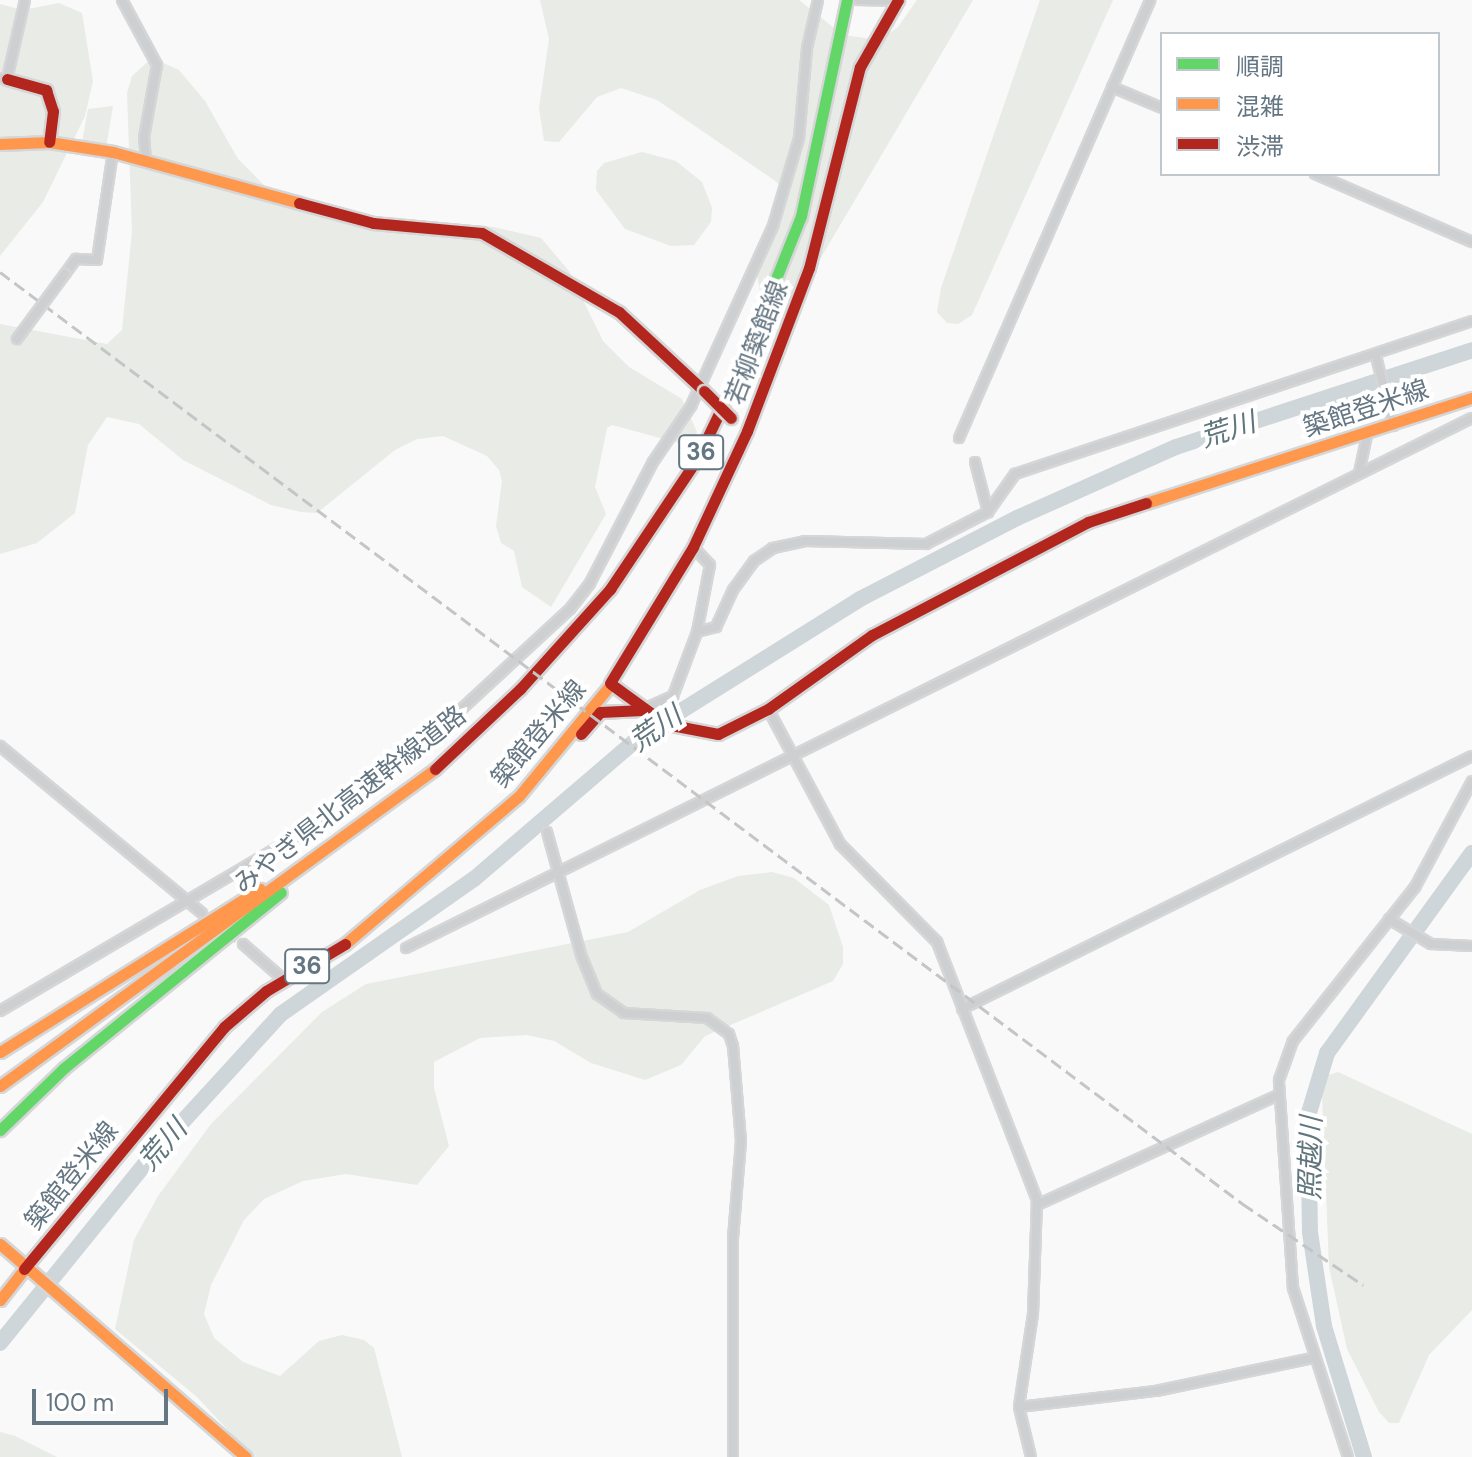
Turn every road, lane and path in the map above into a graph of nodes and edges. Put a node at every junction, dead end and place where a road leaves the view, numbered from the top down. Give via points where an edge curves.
1 (25, 0) edge
2 (122, 0) edge
3 (818, 0) edge
4 (847, 0) edge
5 (858, 0) edge
6 (1150, 0) edge
7 (897, 1) edge
8 (4, 78) edge
9 (1112, 87) junction
10 (1160, 107) edge
11 (49, 142) junction
12 (0, 144) edge
13 (113, 152) junction
14 (146, 162) junction
15 (1320, 176) edge
16 (1472, 242) edge
17 (1472, 321) edge
18 (17, 339) dead end
19 (1377, 360) junction
20 (702, 389) junction
21 (1472, 398) edge
22 (1472, 418) edge
23 (1393, 426) junction
24 (747, 431) junction
25 (1367, 434) junction
26 (959, 438) dead end
27 (975, 462) dead end
28 (1359, 474) junction
29 (988, 512) junction
30 (693, 547) junction
31 (697, 632) junction
32 (610, 683) junction
33 (768, 709) junction
34 (646, 712) junction
35 (0, 746) edge
36 (557, 753) junction
37 (1472, 756) edge
38 (793, 757) junction
39 (1472, 781) edge
40 (386, 806) junction
41 (547, 832) dead end
42 (559, 874) junction
43 (188, 901) junction
44 (202, 913) tunnel mouth
45 (1389, 919) junction
46 (243, 944) tunnel mouth
47 (1472, 946) edge
48 (406, 948) dead end
49 (284, 980) junction
50 (962, 1009) junction
51 (0, 1011) edge
52 (0, 1052) edge
53 (0, 1086) edge
54 (1278, 1095) junction
55 (0, 1130) edge
56 (1037, 1205) junction
57 (0, 1246) edge
58 (29, 1273) junction
59 (0, 1300) edge
60 (1313, 1358) junction
61 (1019, 1407) junction
62 (246, 1457) edge
63 (733, 1457) edge
64 (1031, 1457) edge
65 (1348, 1457) edge

1 - 8 street
2 - 14 street via 157,65 144,137
3 - 20 street via 790,177
4 - 40 main road, みやぎ県北高速幹線道路 / 36 via 801,216 739,378 697,459 642,545 565,642 481,728
5 - 7 street
6 - 9 street
7 - 24 main road, 若柳築館線 via 860,67 809,268
8 - 11 main road via 46,90 53,111
9 - 10 street
9 - 26 street
11 - 12 main road
11 - 13 main road
13 - 14 main road
13 - 18 street, bridge via 97,260 76,259
14 - 20 main road via 373,223 482,233 619,312
15 - 16 street
17 - 19 street
19 - 23 street
19 - 29 street via 1240,395 1015,474
20 - 24 main road, bridge
20 - 43 street via 570,609 415,752 318,824
21 - 23 main road, 築館登米線
22 - 28 street
23 - 25 main road, 築館登米線
24 - 30 main road, 若柳築館線
25 - 28 street
25 - 33 main road, 築館登米線 via 1088,522 872,635
27 - 29 street
28 - 38 street
29 - 31 street via 926,544 819,540 773,548 754,561 733,590 716,627
30 - 31 street via 710,565
30 - 32 main road, 若柳築館線
31 - 34 street via 673,696
32 - 34 main road, 築館登米線
32 - 36 main road, 築館登米線 / 36
33 - 34 main road, 築館登米線 via 718,734 685,732
33 - 38 street
34 - 36 main road via 600,712
35 - 43 street
36 - 49 main road, 築館登米線 / 36 via 519,796 379,919
37 - 50 street
38 - 42 street
38 - 50 street via 840,844 937,942
39 - 45 street via 1431,862
40 - 52 main road
40 - 53 main road, みやぎ県北高速幹線道路 / 36
40 - 55 main road via 87,1049
41 - 42 street
42 - 48 street
42 - 63 street via 597,994 624,1013 707,1018 729,1034 733,1046 741,1141 733,1238
43 - 44 street
43 - 51 street
45 - 47 street via 1431,944
45 - 54 street via 1293,1041
46 - 49 street
49 - 58 main road, 築館登米線 / 36 via 224,1027
50 - 56 street
54 - 56 street
54 - 60 street via 1293,1288
56 - 61 street via 1033,1314
57 - 58 main road
58 - 59 main road
58 - 62 main road via 196,1409
60 - 61 street via 1156,1391
60 - 65 street
61 - 64 street

